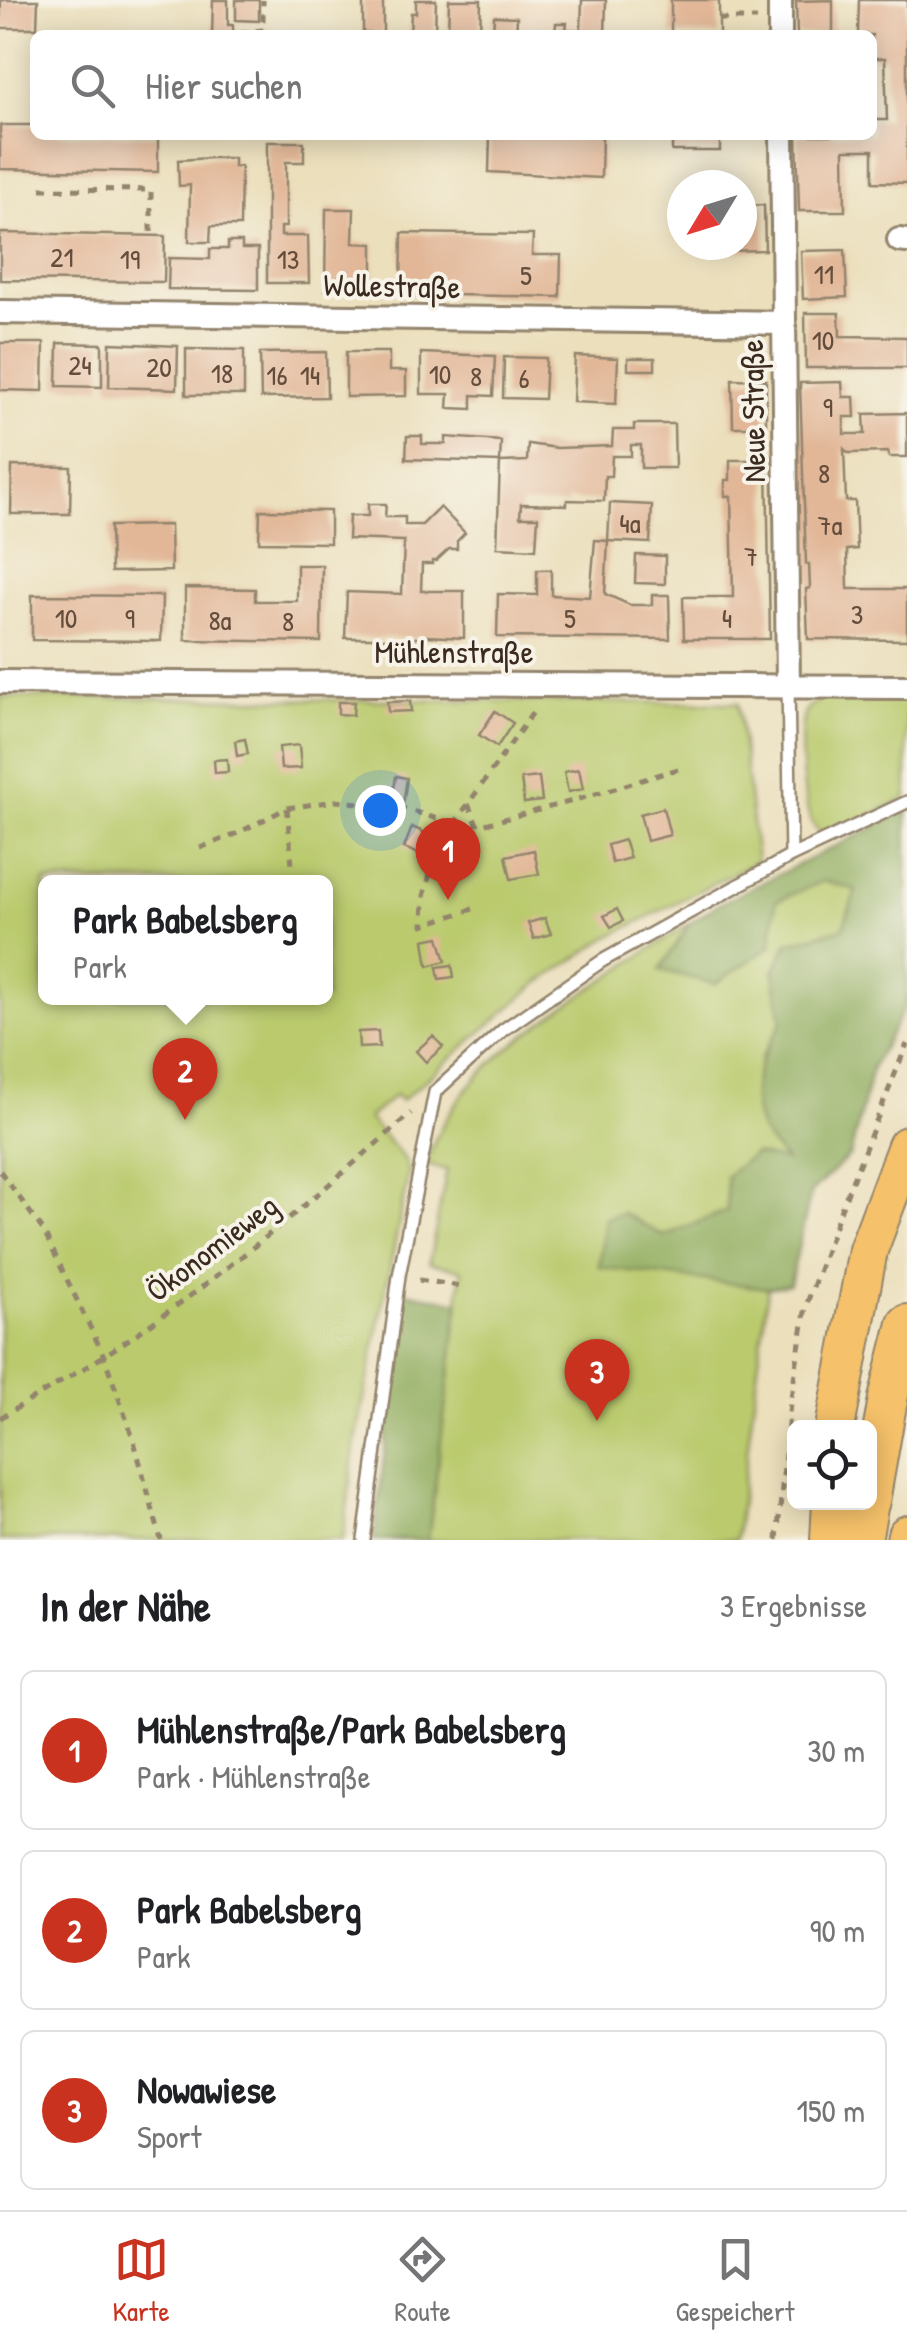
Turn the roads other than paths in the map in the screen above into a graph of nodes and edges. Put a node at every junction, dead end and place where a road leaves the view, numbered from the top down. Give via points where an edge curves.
1 (782, 140) edge
2 (0, 312) edge
3 (784, 324) junction
4 (0, 682) edge
5 (788, 687) junction
6 (907, 688) edge
7 (907, 802) edge
8 (791, 856) junction
9 (907, 1146) edge
10 (907, 1324) edge
11 (837, 1420) edge
12 (877, 1459) edge
13 (832, 1510) edge
14 (868, 1510) edge
15 (364, 1540) edge
16 (830, 1540) edge
17 (862, 1540) edge

1 - 3 street, Neue Straße
2 - 3 street, Wollestraße
3 - 5 street, Neue Straße
4 - 5 street, Mühlenstraße
5 - 6 street, Mühlenstraße
5 - 8 lane
7 - 8 lane
8 - 15 lane via 602,961 503,1030 436,1092 399,1276
9 - 11 highway via 868,1250
10 - 12 highway
13 - 16 highway
14 - 17 highway

